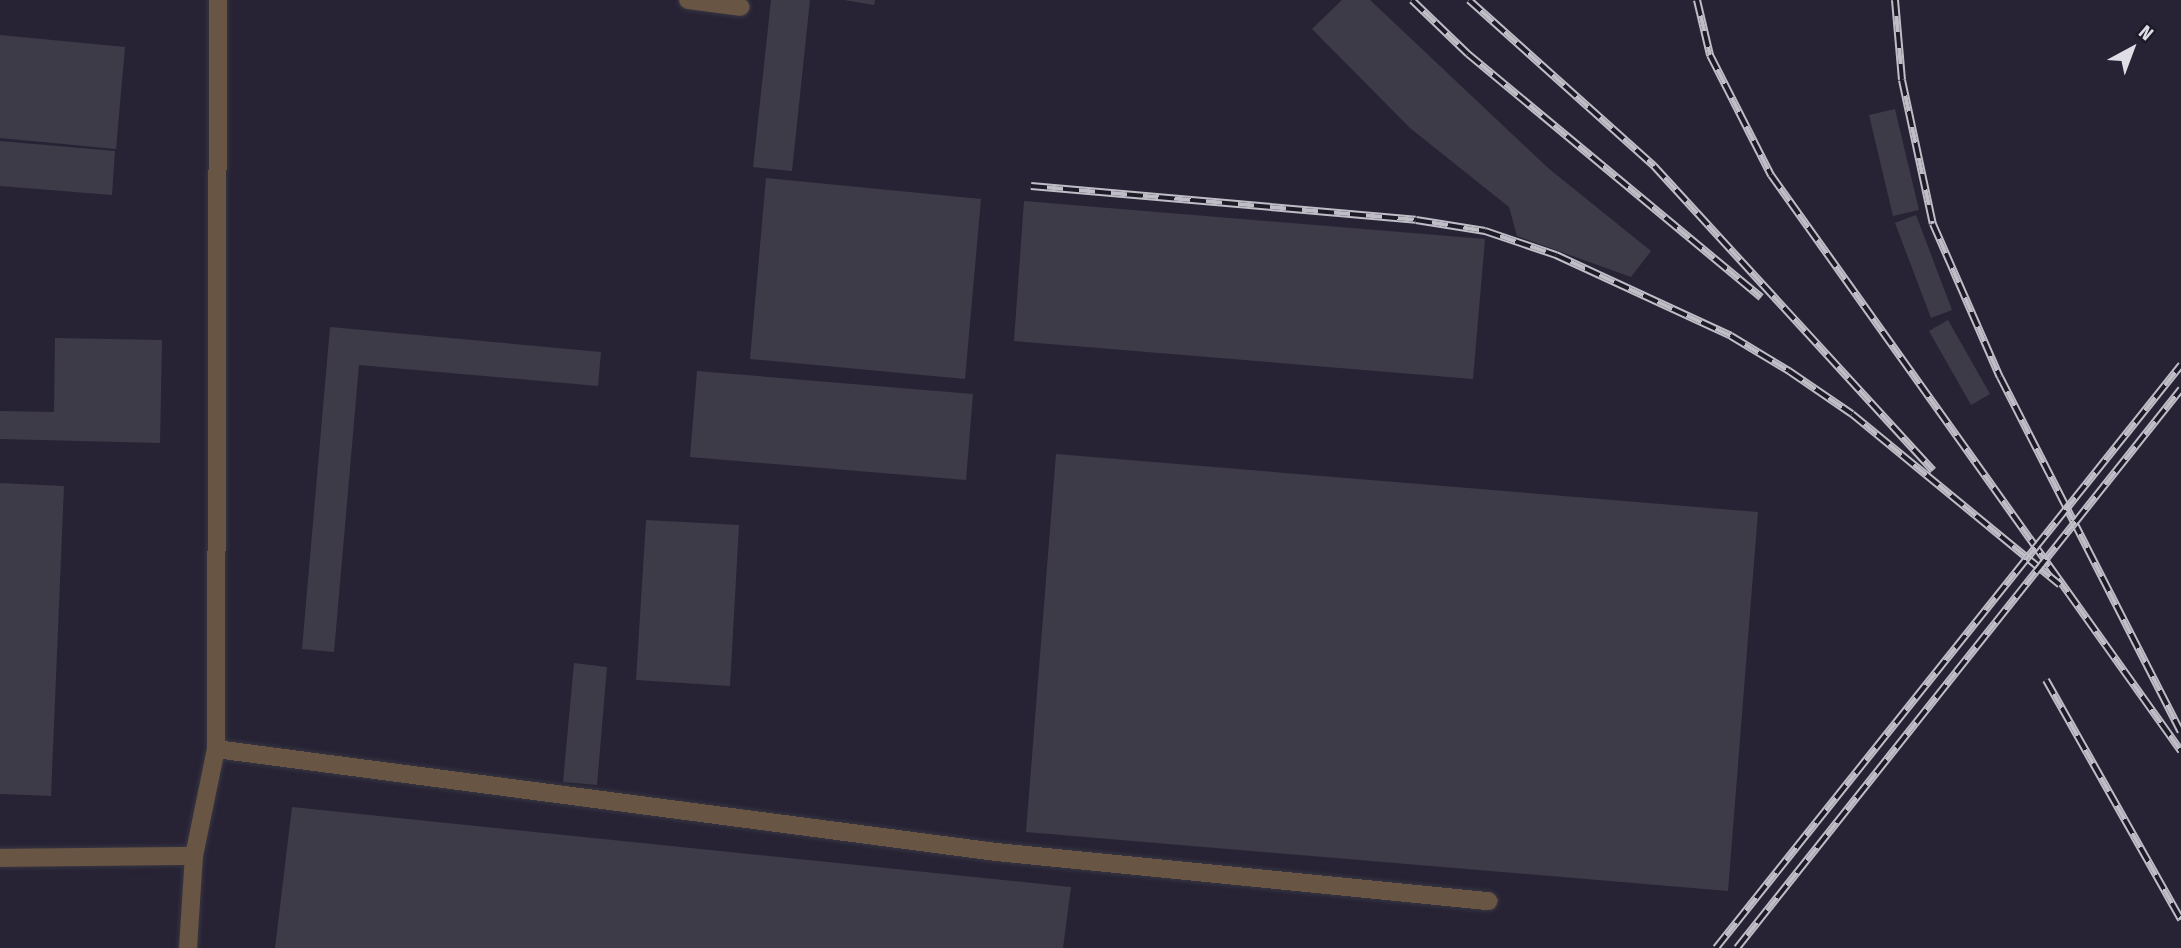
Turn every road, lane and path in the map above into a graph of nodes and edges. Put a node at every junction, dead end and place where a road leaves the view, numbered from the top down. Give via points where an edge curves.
1 (218, 0) edge
2 (688, 0) edge
3 (741, 7) dead end
4 (216, 749) junction
5 (194, 856) junction
6 (0, 858) edge
7 (1489, 901) dead end
8 (188, 948) edge

1 - 4 street
2 - 3 street
4 - 5 street
4 - 7 street via 996,852
5 - 6 street
5 - 8 street

